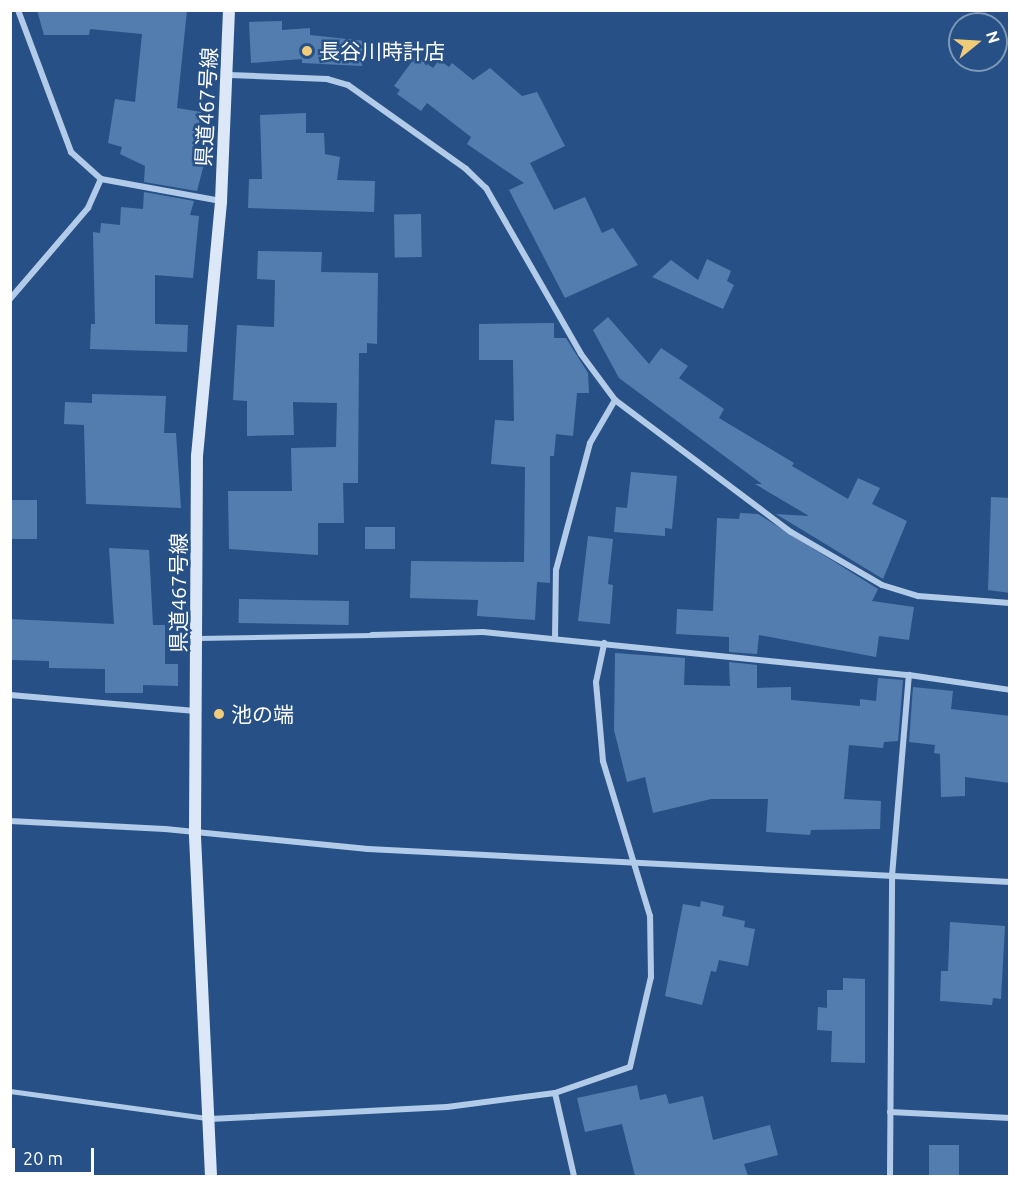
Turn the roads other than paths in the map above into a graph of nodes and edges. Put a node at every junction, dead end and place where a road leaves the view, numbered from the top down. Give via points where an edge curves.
1 (18, 10) edge
2 (229, 10) edge
3 (229, 75) junction
4 (101, 178) junction
5 (221, 201) junction
6 (10, 299) edge
7 (615, 400) junction
8 (1010, 603) edge
9 (372, 635) joint
10 (196, 638) junction
11 (555, 639) junction
12 (604, 643) junction
13 (909, 675) junction
14 (1010, 690) edge
15 (10, 695) edge
16 (197, 711) junction
17 (10, 821) edge
18 (195, 832) junction
19 (634, 861) junction
20 (892, 876) junction
21 (1010, 882) edge
22 (10, 1091) edge
23 (555, 1093) junction
24 (890, 1112) junction
25 (1010, 1118) edge
26 (210, 1119) junction
27 (211, 1176) edge
28 (574, 1176) edge
29 (890, 1176) edge

1 - 4 street via 71,152
2 - 3 main road, 県道467号線
3 - 5 main road, 県道467号線
3 - 7 street via 327,79 348,85 466,169 486,188 581,354
4 - 5 street
4 - 6 street via 88,208
5 - 10 main road, 県道467号線 via 196,456
7 - 8 street via 790,532 882,585 918,596
7 - 11 street via 590,443 556,570
9 - 10 lane
9 - 11 street via 483,632
10 - 16 main road, 県道467号線
11 - 12 street
12 - 13 street
12 - 19 street via 596,682 599,734
13 - 14 street
13 - 20 street
15 - 16 street
16 - 18 main road, 県道467号線
17 - 18 street
18 - 19 street via 368,849
18 - 26 main road, 県道467号線
19 - 20 street
19 - 23 street via 650,916 651,977 630,1067
20 - 21 street
20 - 24 street
22 - 26 lane
23 - 26 street via 447,1107
23 - 28 street
24 - 25 street
24 - 29 street
26 - 27 main road, 県道467号線

